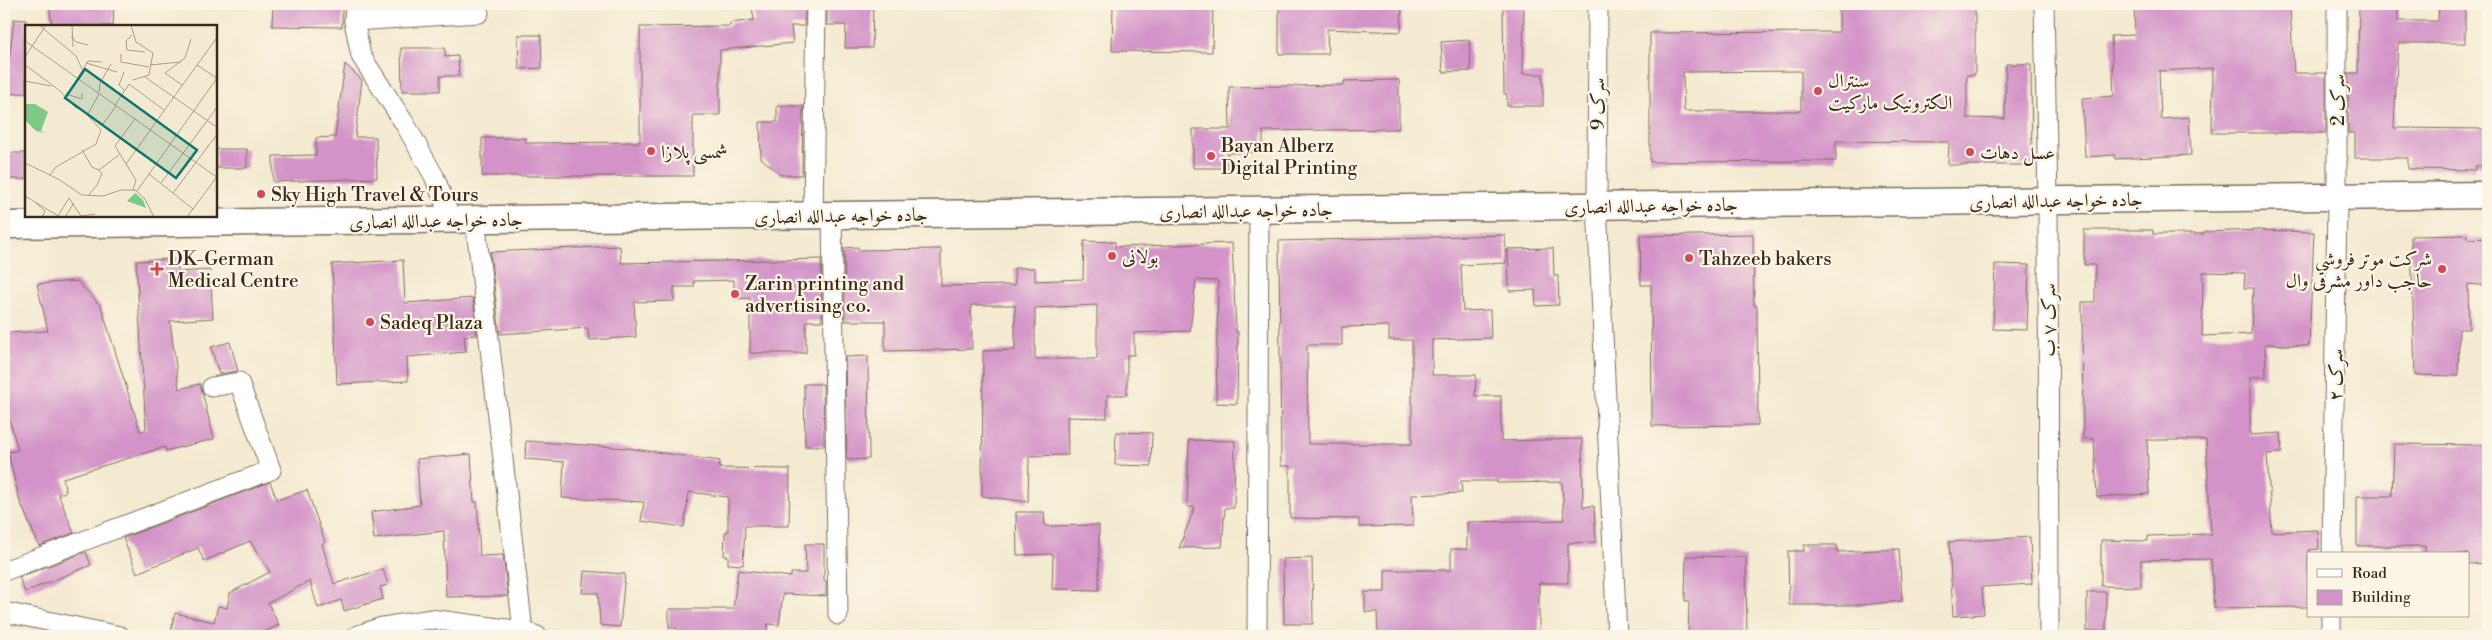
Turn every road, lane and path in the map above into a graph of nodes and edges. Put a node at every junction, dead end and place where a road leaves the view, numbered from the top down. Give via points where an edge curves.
1 (816, 4) edge
2 (1598, 4) edge
3 (2044, 4) edge
4 (2337, 4) edge
5 (355, 12) edge
6 (480, 14) dead end
7 (2488, 195) edge
8 (2337, 196) junction
9 (2048, 200) junction
10 (1597, 205) junction
11 (1259, 210) junction
12 (822, 215) junction
13 (463, 220) junction
14 (4, 225) edge
15 (212, 387) dead end
16 (2332, 552) edge
17 (4, 571) edge
18 (7, 608) edge
19 (838, 615) dead end
20 (2331, 618) edge
21 (530, 634) edge
22 (120, 636) edge
23 (356, 636) edge
24 (1257, 636) edge
25 (1617, 636) edge
26 (2049, 636) edge
27 (2331, 636) edge

1 - 12 street
2 - 10 street, سرک 9
3 - 9 street, سرک ۷ ب
4 - 8 street, سرک 2
5 - 6 street
5 - 13 street via 361,56
7 - 8 main road, جاده خواجه عبدالله انصاری
8 - 9 main road, جاده خواجه عبدالله انصاری
8 - 16 street, سرک ۲
9 - 10 main road, جاده خواجه عبدالله انصاری
9 - 26 street, سرک ۷ ب
10 - 11 main road, جاده خواجه عبدالله انصاری
10 - 25 street, سرک 9
11 - 12 main road, جاده خواجه عبدالله انصاری
11 - 24 street
12 - 13 main road, جاده خواجه عبدالله انصاری
12 - 19 street
13 - 14 main road, جاده خواجه عبدالله انصاری
13 - 21 street
15 - 17 street via 239,382 271,470
18 - 22 street
20 - 27 street
21 - 23 street via 430,620 382,626

